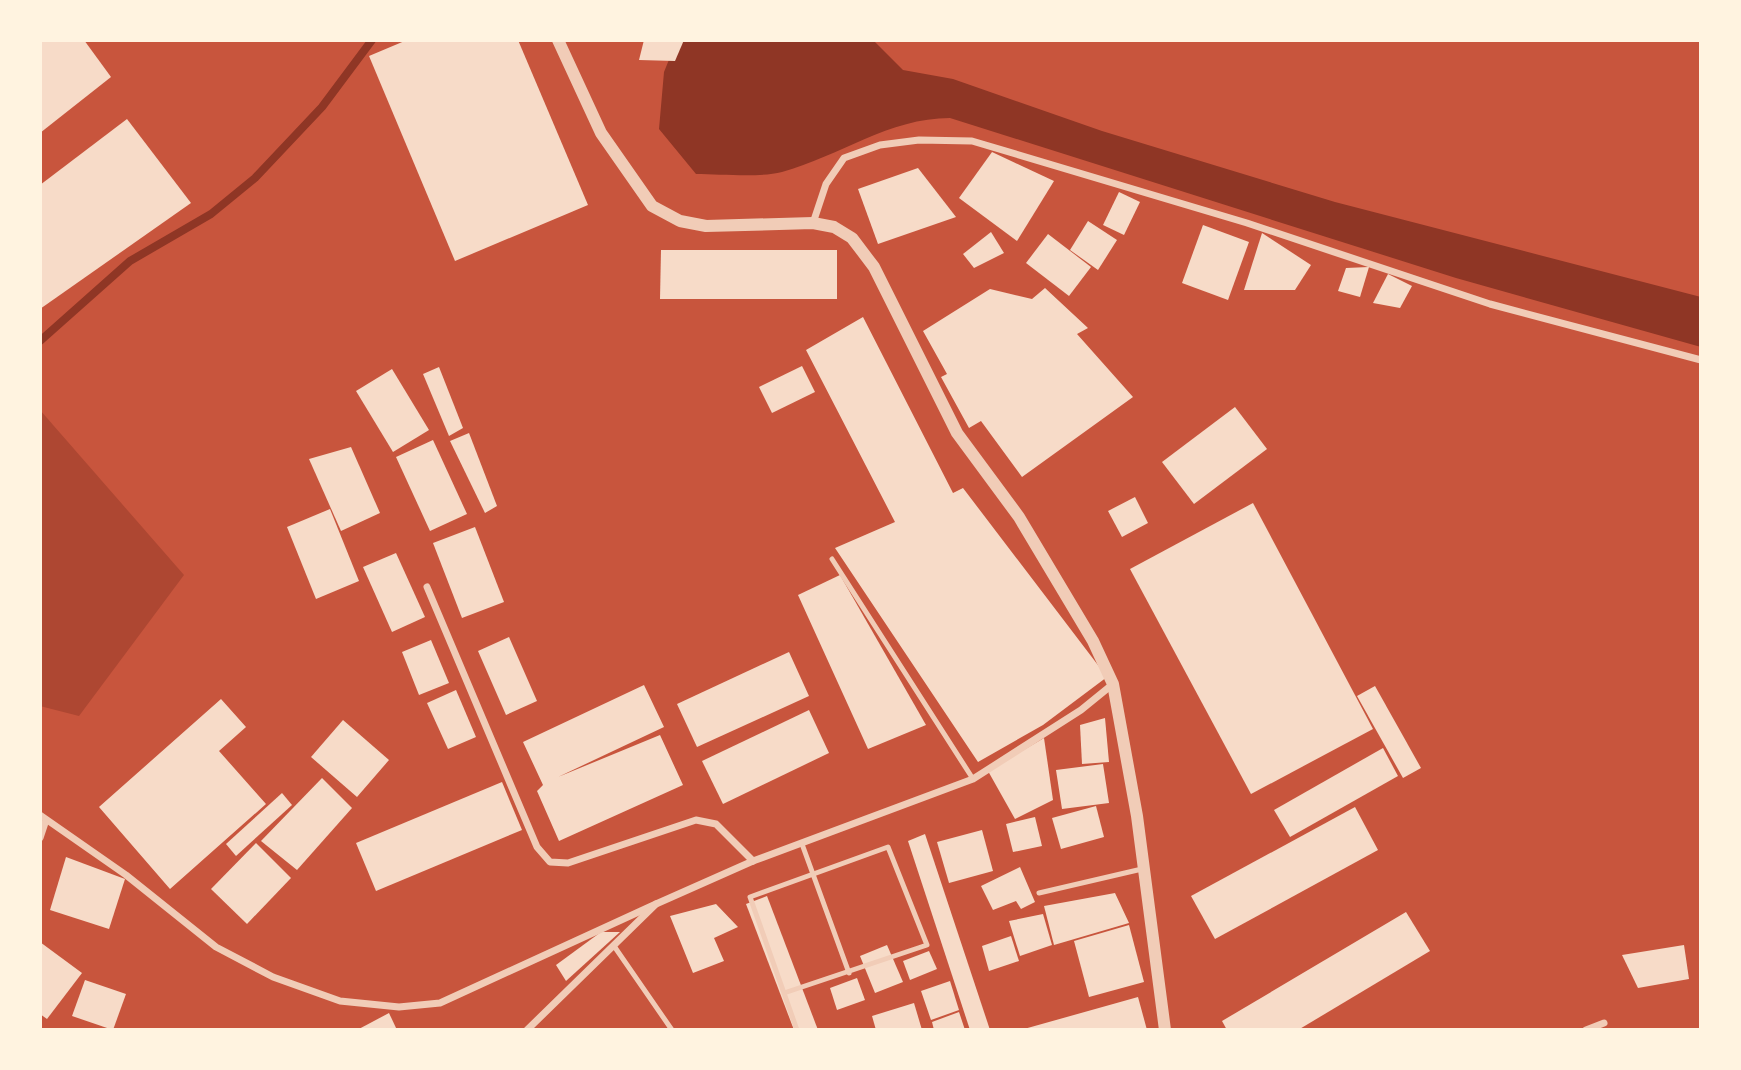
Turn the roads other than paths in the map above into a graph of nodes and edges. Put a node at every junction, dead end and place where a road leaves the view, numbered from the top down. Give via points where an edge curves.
1 (558, 40) edge
2 (813, 223) junction
3 (1701, 360) edge
4 (832, 559) dead end
5 (427, 587) dead end
6 (1113, 684) junction
7 (973, 779) junction
8 (43, 817) edge
9 (40, 838) edge
10 (802, 844) junction
11 (753, 861) junction
12 (1144, 868) junction
13 (813, 873) junction
14 (1039, 893) dead end
15 (656, 904) junction
16 (614, 946) junction
17 (849, 973) junction
18 (784, 993) junction
19 (1604, 1023) dead end
20 (527, 1030) edge
21 (672, 1030) edge
22 (797, 1030) edge
23 (1165, 1030) edge
24 (1586, 1030) edge

1 - 2 street via 601,133 652,206 680,221 706,226
2 - 3 street via 826,184 844,158 880,145 972,141 1247,223 1490,304
2 - 6 street via 834,227 852,238 869,259 957,433 1019,517 1093,641
4 - 7 lane
5 - 11 street via 537,846 550,862 568,863 696,820 716,824
6 - 7 street via 1081,710
6 - 12 street
7 - 10 street
8 - 9 street
8 - 15 street via 216,947 273,977 340,1001 399,1007 440,1003
10 - 11 street
10 - 13 lane
11 - 15 street
12 - 14 lane
12 - 23 street
13 - 17 lane
13 - 17 lane via 888,848 927,944
13 - 18 lane via 750,897
15 - 16 street
16 - 20 street
16 - 21 lane
17 - 18 lane
18 - 22 lane
19 - 24 street

